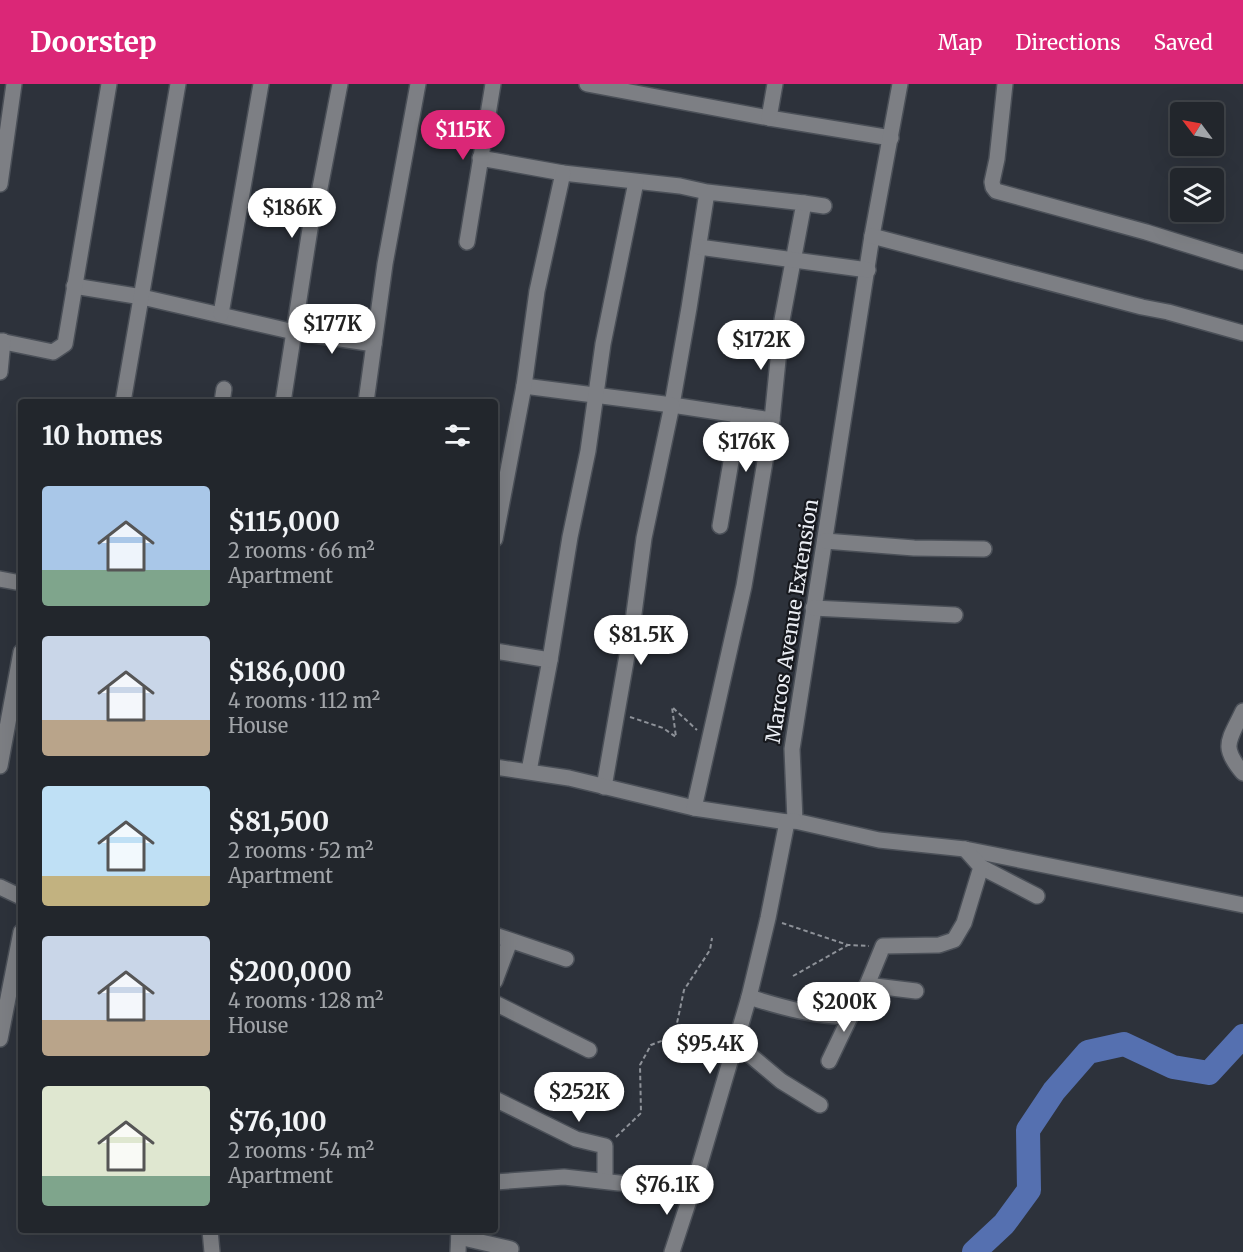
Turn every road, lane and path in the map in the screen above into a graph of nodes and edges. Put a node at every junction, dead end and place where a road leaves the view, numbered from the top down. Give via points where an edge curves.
1 (14, 84) edge
2 (109, 84) edge
3 (178, 84) edge
4 (261, 84) edge
5 (340, 84) edge
6 (418, 84) edge
7 (493, 84) edge
8 (587, 84) edge
9 (775, 84) edge
10 (900, 84) edge
11 (1005, 84) edge
12 (769, 118) junction
13 (891, 138) junction
14 (480, 158) junction
15 (563, 173) junction
16 (636, 182) junction
17 (0, 184) edge
18 (707, 192) junction
19 (804, 203) junction
20 (824, 206) dead end
21 (872, 236) junction
22 (467, 242) dead end
23 (699, 247) junction
24 (794, 261) junction
25 (1243, 262) edge
26 (868, 270) junction
27 (74, 286) junction
28 (142, 297) junction
29 (220, 314) junction
30 (294, 332) junction
31 (1243, 333) edge
32 (2, 341) edge
33 (374, 344) junction
34 (0, 372) edge
35 (524, 386) junction
36 (596, 394) junction
37 (124, 399) edge
38 (283, 399) edge
39 (366, 399) edge
40 (672, 405) junction
41 (739, 415) junction
42 (772, 420) junction
43 (498, 523) edge
44 (720, 526) dead end
45 (825, 541) junction
46 (984, 549) dead end
47 (0, 579) edge
48 (18, 582) edge
49 (813, 608) junction
50 (955, 615) dead end
51 (498, 651) edge
52 (550, 660) junction
53 (18, 668) edge
54 (1243, 711) edge
55 (616, 713) junction
56 (708, 740) junction
57 (0, 766) edge
58 (498, 767) edge
59 (529, 771) junction
60 (1243, 773) edge
61 (604, 788) junction
62 (694, 808) junction
63 (791, 821) junction
64 (965, 849) junction
65 (981, 867) junction
66 (0, 887) edge
67 (18, 896) edge
68 (1037, 897) dead end
69 (1243, 905) edge
70 (768, 918) junction
71 (498, 936) edge
72 (712, 938) dead end
73 (510, 941) junction
74 (848, 945) junction
75 (883, 946) junction
76 (18, 947) edge
77 (566, 959) dead end
78 (498, 973) edge
79 (793, 976) dead end
80 (867, 985) junction
81 (916, 992) dead end
82 (749, 997) junction
83 (498, 1004) edge
84 (850, 1017) junction
85 (0, 1039) edge
86 (737, 1044) junction
87 (589, 1050) dead end
88 (830, 1061) dead end
89 (498, 1100) edge
90 (820, 1105) dead end
91 (605, 1146) junction
92 (605, 1180) junction
93 (498, 1182) edge
94 (692, 1191) junction
95 (210, 1233) edge
96 (459, 1240) edge
97 (511, 1249) dead end
98 (212, 1252) edge
99 (672, 1252) edge

1 - 17 street
2 - 27 street
3 - 28 street
4 - 29 street
5 - 30 street via 310,228
6 - 33 street
7 - 14 street
8 - 12 street
9 - 12 street
10 - 13 street, Marcos Avenue Extension
11 - 25 street via 992,182 996,191
12 - 13 street
13 - 21 street, Marcos Avenue Extension
14 - 15 street
14 - 22 street
15 - 16 street
15 - 35 street via 537,291
16 - 18 street
16 - 36 street
18 - 19 street
18 - 23 street
19 - 20 street
19 - 24 street
21 - 26 street, Marcos Avenue Extension
21 - 31 street
23 - 24 street
23 - 40 street
24 - 26 street
24 - 42 street via 782,320
26 - 45 street, Marcos Avenue Extension
27 - 28 street
27 - 32 street via 62,347 53,352
28 - 29 street
28 - 37 street
29 - 30 street
30 - 33 street
30 - 38 street
32 - 34 street
33 - 39 street
35 - 36 street
35 - 43 street
36 - 40 street
36 - 52 street
40 - 41 street
40 - 55 street via 644,538
41 - 42 street
41 - 44 street
42 - 56 street via 744,586
45 - 46 street
45 - 49 street, Marcos Avenue Extension
47 - 48 street
49 - 50 street
49 - 63 street, Marcos Avenue Extension via 792,748
51 - 52 street
52 - 59 street
53 - 57 street
54 - 60 street via 1228,752
55 - 56 path via 676,736 672,707
55 - 61 street
56 - 62 street
58 - 59 street
59 - 61 street
61 - 62 street
62 - 63 street
63 - 64 street via 879,840
63 - 70 street, Marcos Avenue Extension
64 - 65 street
64 - 69 street
65 - 68 street
65 - 75 street via 964,923 954,940 939,945
66 - 67 street
70 - 74 path
70 - 82 street, Marcos Avenue Extension
71 - 73 street
72 - 91 path via 710,950 684,990 676,1028 669,1038 651,1045 640,1065 641,1113
73 - 77 street
73 - 78 street
74 - 75 path
74 - 79 path
75 - 80 street
76 - 85 street
80 - 81 street
80 - 84 street
82 - 84 street via 794,1011
82 - 86 street, Marcos Avenue Extension
83 - 87 street
84 - 88 street
86 - 90 street via 781,1081
86 - 94 street, Marcos Avenue Extension
89 - 91 street via 576,1139
91 - 92 street
92 - 93 street via 564,1177
92 - 94 street
94 - 99 street, Marcos Avenue Extension
95 - 98 street
96 - 97 street

